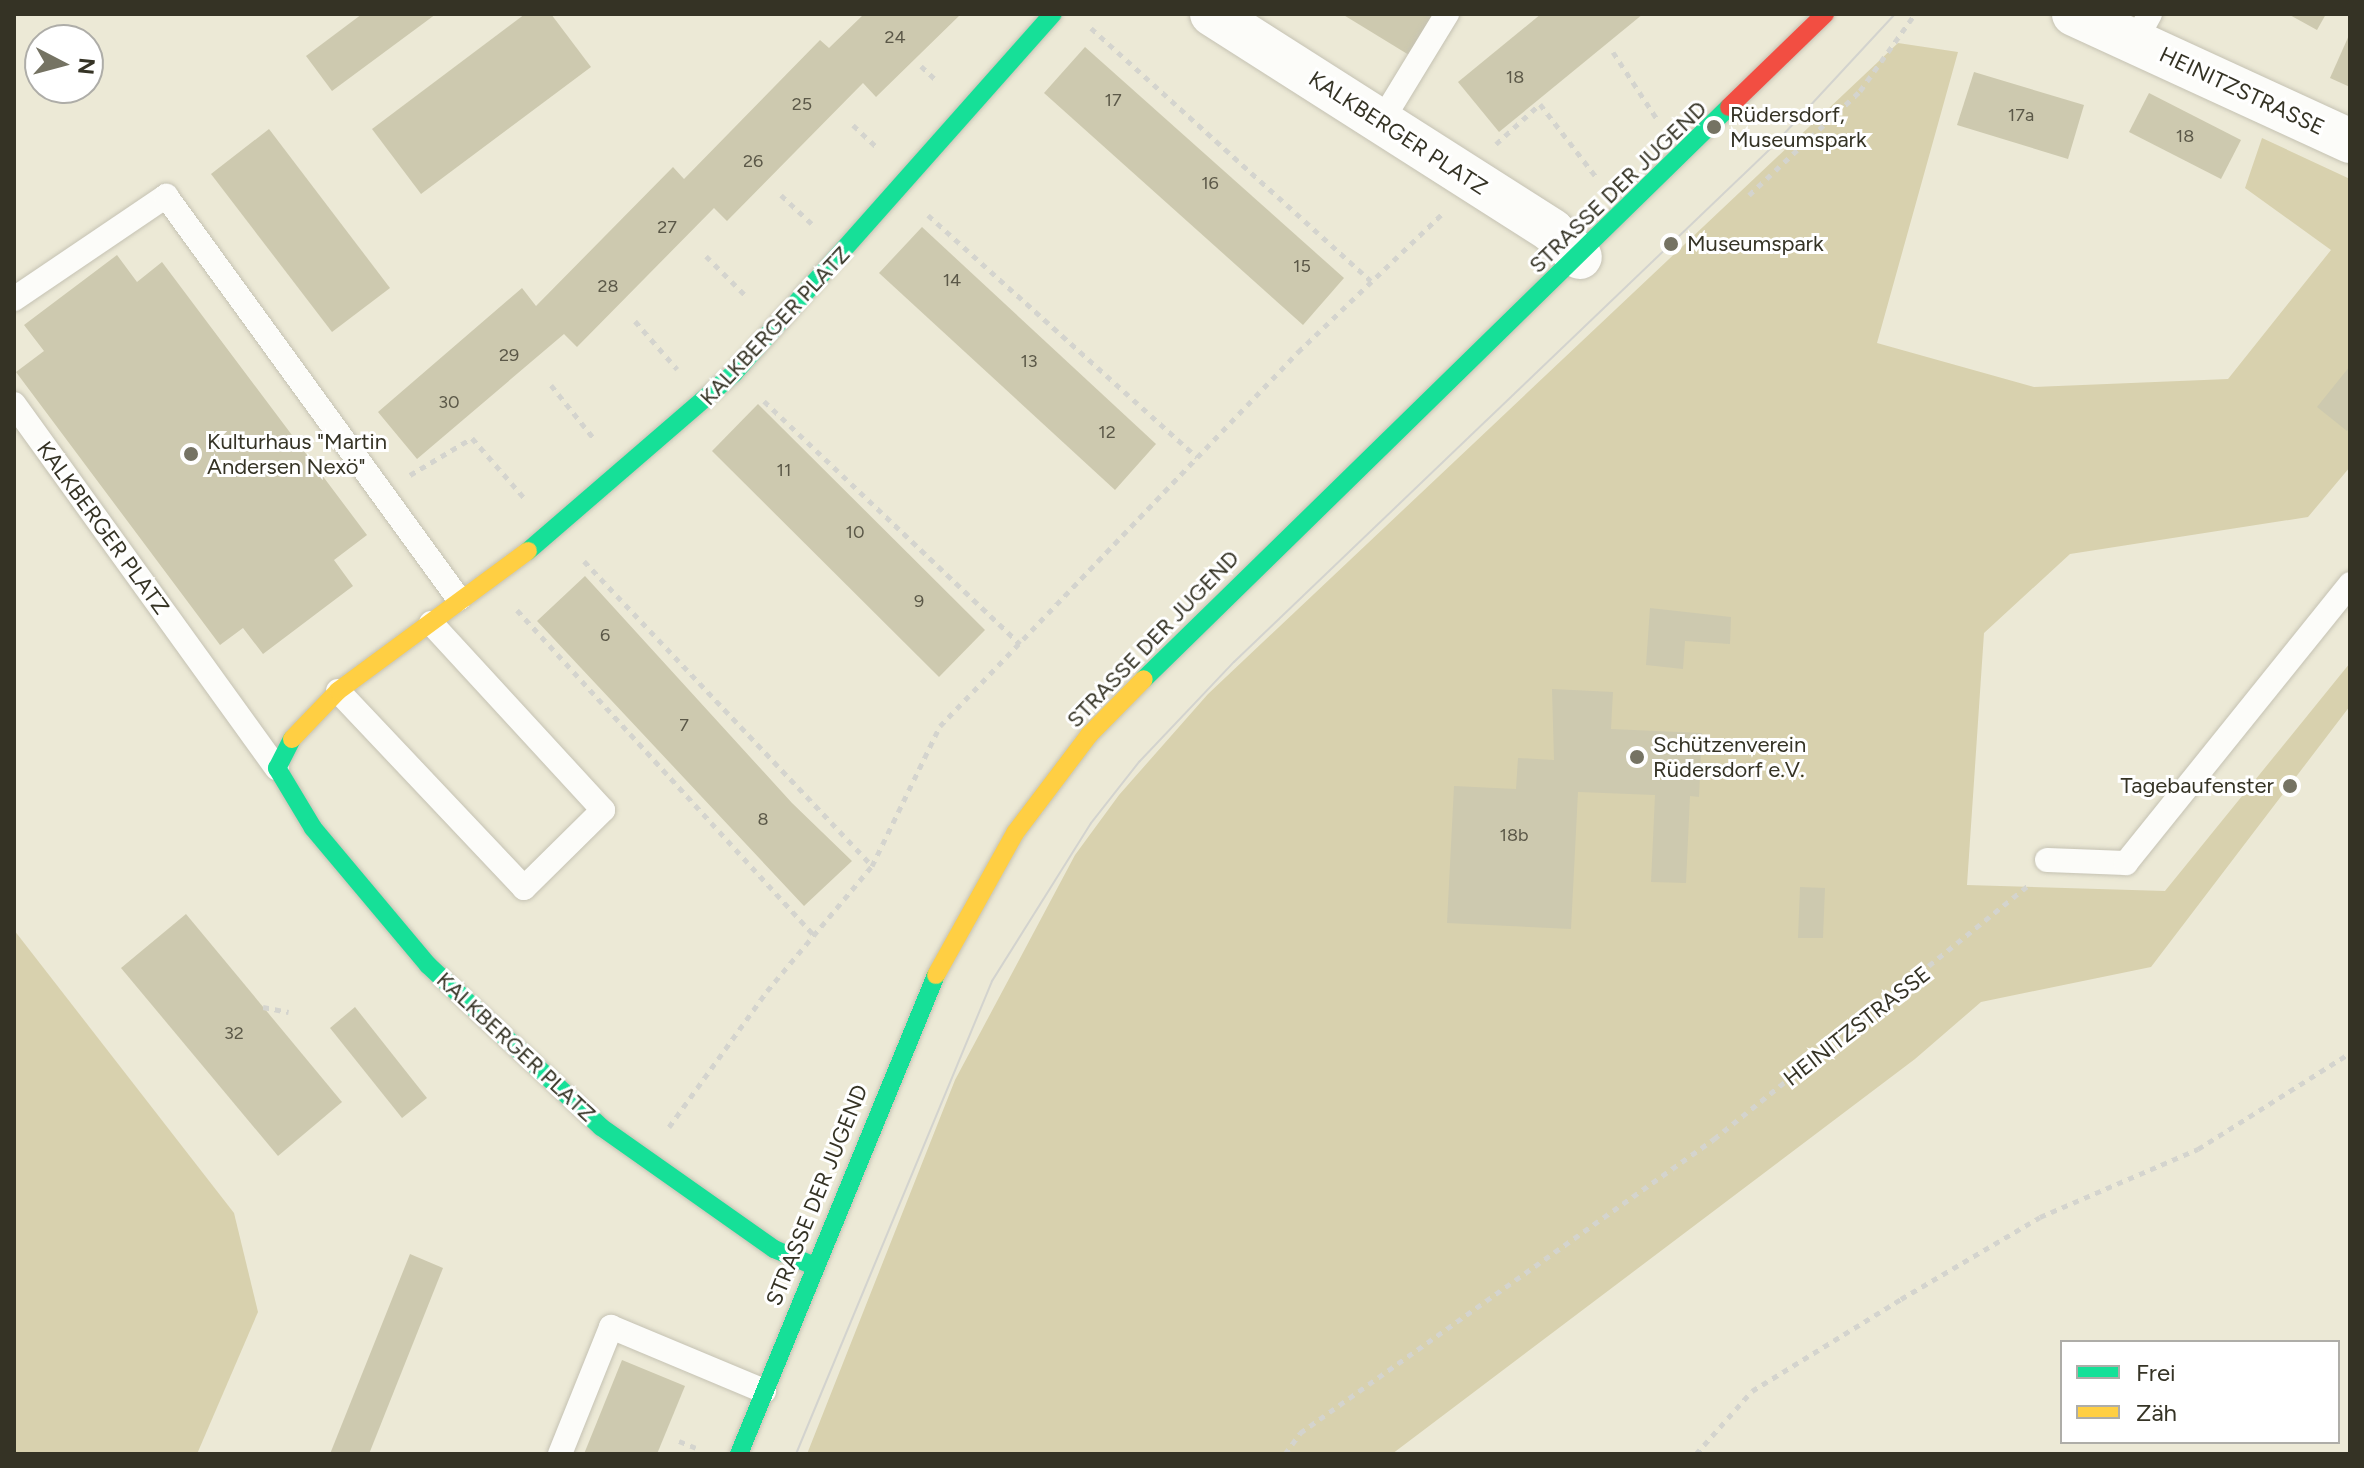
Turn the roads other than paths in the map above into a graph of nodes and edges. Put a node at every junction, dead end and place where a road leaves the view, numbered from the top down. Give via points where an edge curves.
1 (1053, 14) edge
2 (1212, 14) edge
3 (1447, 14) edge
4 (1825, 14) edge
5 (2074, 14) edge
6 (2143, 27) edge
7 (1381, 122) junction
8 (2350, 141) edge
9 (1580, 257) junction
10 (14, 299) edge
11 (14, 404) edge
12 (2350, 584) edge
13 (459, 599) junction
14 (431, 623) junction
15 (338, 691) junction
16 (277, 768) junction
17 (2047, 860) road end
18 (812, 1265) junction
19 (764, 1391) junction
20 (560, 1454) edge
21 (739, 1454) edge

1 - 13 street, KALKBERGER PLATZ via 734,373 556,531
2 - 7 street, KALKBERGER PLATZ
3 - 7 lane
4 - 9 street, STRASSE DER JUGEND
5 - 6 street, HEINITZSTRASSE
6 - 8 street, HEINITZSTRASSE
7 - 9 street, KALKBERGER PLATZ via 1552,231
9 - 18 street, STRASSE DER JUGEND via 1202,620 1080,748 1015,833 933,981
10 - 13 lane via 166,196
11 - 16 lane, KALKBERGER PLATZ
12 - 17 lane via 2126,863
13 - 14 street, KALKBERGER PLATZ
14 - 15 street, KALKBERGER PLATZ
14 - 15 lane via 603,810 524,888
15 - 16 street, KALKBERGER PLATZ via 299,727
16 - 18 street, KALKBERGER PLATZ via 313,828 428,965 601,1127 774,1249
18 - 19 street, STRASSE DER JUGEND
19 - 20 lane via 611,1327
19 - 21 street, STRASSE DER JUGEND

